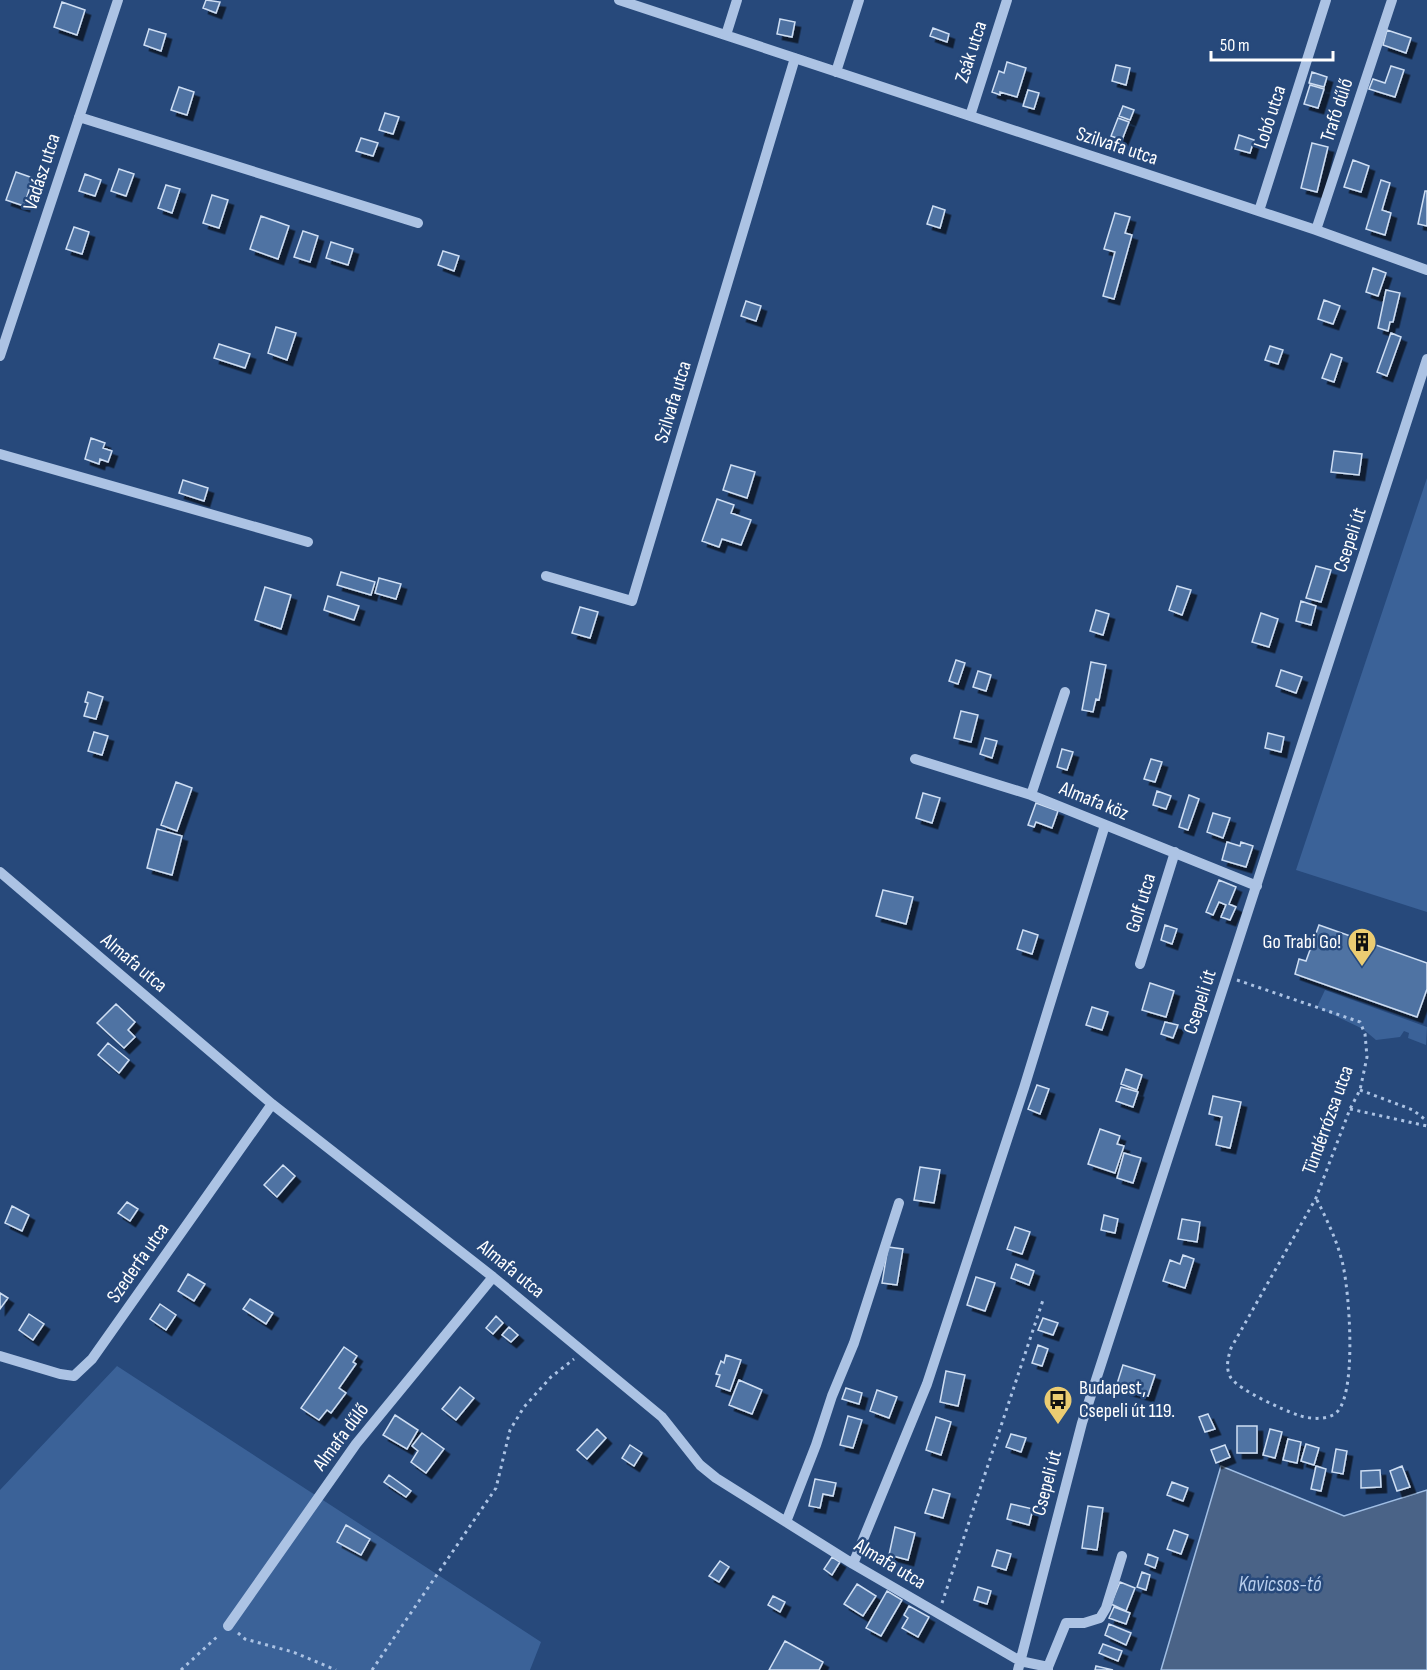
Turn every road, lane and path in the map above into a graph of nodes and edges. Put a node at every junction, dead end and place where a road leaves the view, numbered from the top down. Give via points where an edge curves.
1 (118, 0) edge
2 (619, 0) edge
3 (737, 0) edge
4 (859, 0) edge
5 (1007, 0) edge
6 (1326, 0) edge
7 (1392, 0) edge
8 (637, 3) edge
9 (726, 35) junction
10 (795, 58) junction
11 (836, 72) junction
12 (970, 116) junction
13 (79, 117) junction
14 (1259, 211) junction
15 (418, 223) dead end
16 (1316, 230) junction
17 (1427, 270) edge
18 (0, 356) edge
19 (1427, 359) edge
20 (0, 454) edge
21 (308, 542) dead end
22 (546, 576) dead end
23 (1065, 692) dead end
24 (915, 759) dead end
25 (1031, 795) junction
26 (1105, 825) junction
27 (1176, 852) junction
28 (0, 872) edge
29 (1257, 886) junction
30 (1140, 964) dead end
31 (1227, 976) junction
32 (1360, 1090) junction
33 (272, 1104) junction
34 (1350, 1109) junction
35 (1427, 1123) edge
36 (1316, 1198) junction
37 (899, 1203) dead end
38 (493, 1277) junction
39 (1044, 1297) dead end
40 (584, 1352) junction
41 (0, 1356) edge
42 (786, 1522) junction
43 (1122, 1556) dead end
44 (853, 1564) junction
45 (939, 1613) junction
46 (228, 1626) junction
47 (1019, 1665) edge
48 (1048, 1668) edge
49 (181, 1670) edge
50 (336, 1670) edge
51 (372, 1670) edge

1 - 13 street, Vadász utca
2 - 8 street, Szilvafa utca
3 - 9 street
4 - 11 street
5 - 12 street, Zsák utca
6 - 14 street, Lobó utca
7 - 16 street, Trafó dűlő
8 - 9 street, Szilvafa utca
9 - 10 street, Szilvafa utca
10 - 11 street, Szilvafa utca
10 - 22 street, Szilvafa utca via 633,601
11 - 12 street, Szilvafa utca
12 - 14 street, Szilvafa utca
13 - 15 street
13 - 18 street, Vadász utca
14 - 16 street, Szilvafa utca
16 - 17 street, Szilvafa utca
19 - 29 street, Csepeli út
20 - 21 street
23 - 25 street
24 - 25 street, Almafa köz
25 - 26 street, Almafa köz
26 - 27 street, Almafa köz
26 - 44 street via 927,1383
27 - 29 street, Almafa köz
27 - 30 street, Golf utca
28 - 33 street, Almafa utca
29 - 31 street, Csepeli út
31 - 32 path, Tündérrózsa utca via 1360,1022 1366,1057
31 - 47 street, Csepeli út via 1082,1423
32 - 34 path, Tündérrózsa utca
32 - 35 path via 1413,1110
33 - 38 street, Almafa utca
33 - 41 street, Szederfa utca via 92,1359 74,1376
34 - 35 path
34 - 36 path, Tündérrózsa utca
36 - 36 path, Tündérrózsa utca via 1333,1231 1343,1263 1351,1353 1345,1401 1336,1414 1321,1419 1298,1416 1239,1387 1230,1376 1227,1361 1231,1347
37 - 42 street via 854,1343
38 - 40 street, Almafa utca
38 - 46 street, Almafa dűlő via 356,1444
39 - 45 path
40 - 42 street, Almafa utca via 662,1417 700,1465
40 - 51 path via 551,1377 524,1407 510,1430 496,1488
42 - 44 street, Almafa utca
43 - 48 street via 1100,1618 1066,1623
44 - 45 street, Almafa utca
45 - 47 street, Almafa utca
46 - 49 path
46 - 50 path via 245,1639 293,1652
47 - 48 street, Almafa utca

